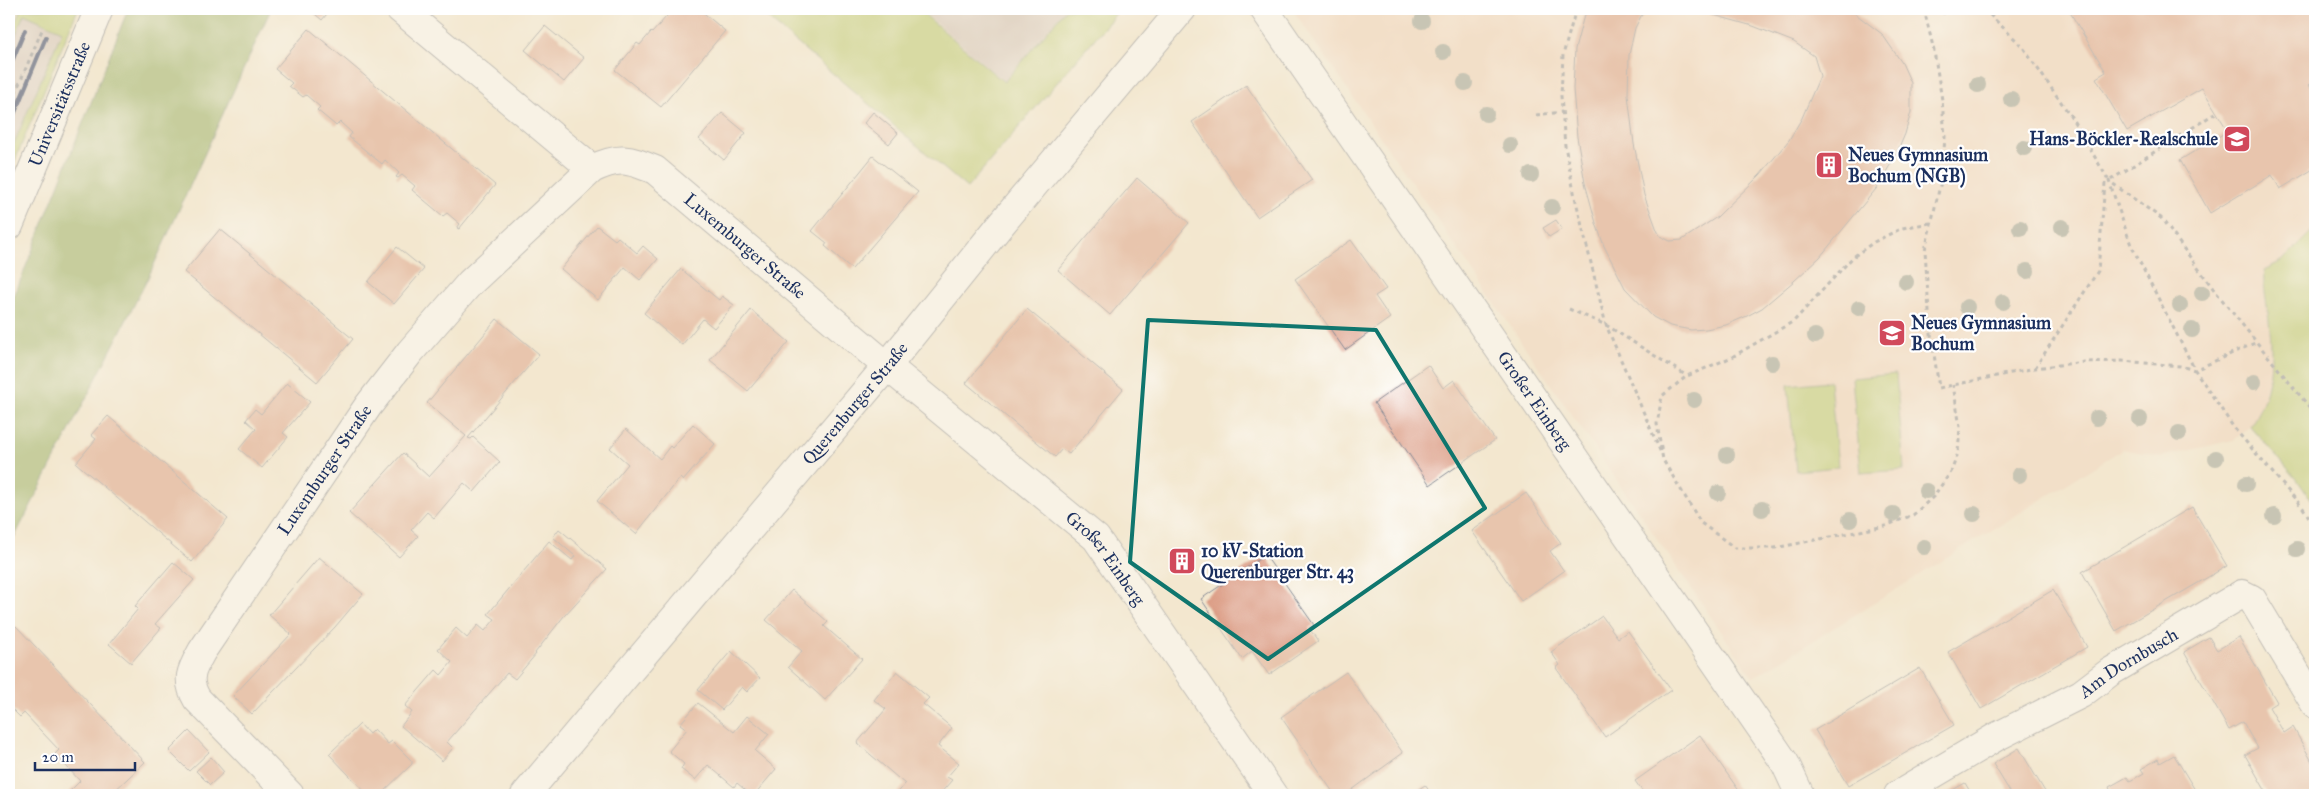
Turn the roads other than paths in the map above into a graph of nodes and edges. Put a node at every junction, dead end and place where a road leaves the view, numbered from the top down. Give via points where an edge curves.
1 (99, 9) edge
2 (400, 9) edge
3 (1182, 9) edge
4 (1264, 9) edge
5 (592, 169) junction
6 (9, 226) edge
7 (887, 366) junction
8 (2315, 704) edge
9 (290, 795) edge
10 (525, 795) edge
11 (1273, 795) edge
12 (1800, 795) edge
13 (1898, 795) edge

1 - 6 street, Universitätsstraße
2 - 5 street
3 - 7 street, Querenburger Straße
4 - 12 street, Großer Einberg via 1785,763
5 - 7 street, Luxemburger Straße via 608,161 630,160 655,170
5 - 9 street, Luxemburger Straße via 470,283 410,352 363,414 191,671 191,689 197,699
7 - 10 street, Querenburger Straße
7 - 11 street, Großer Einberg via 1096,538
8 - 13 street, Am Dornbusch via 2252,599 2242,594 2110,672 2081,694 1996,737

